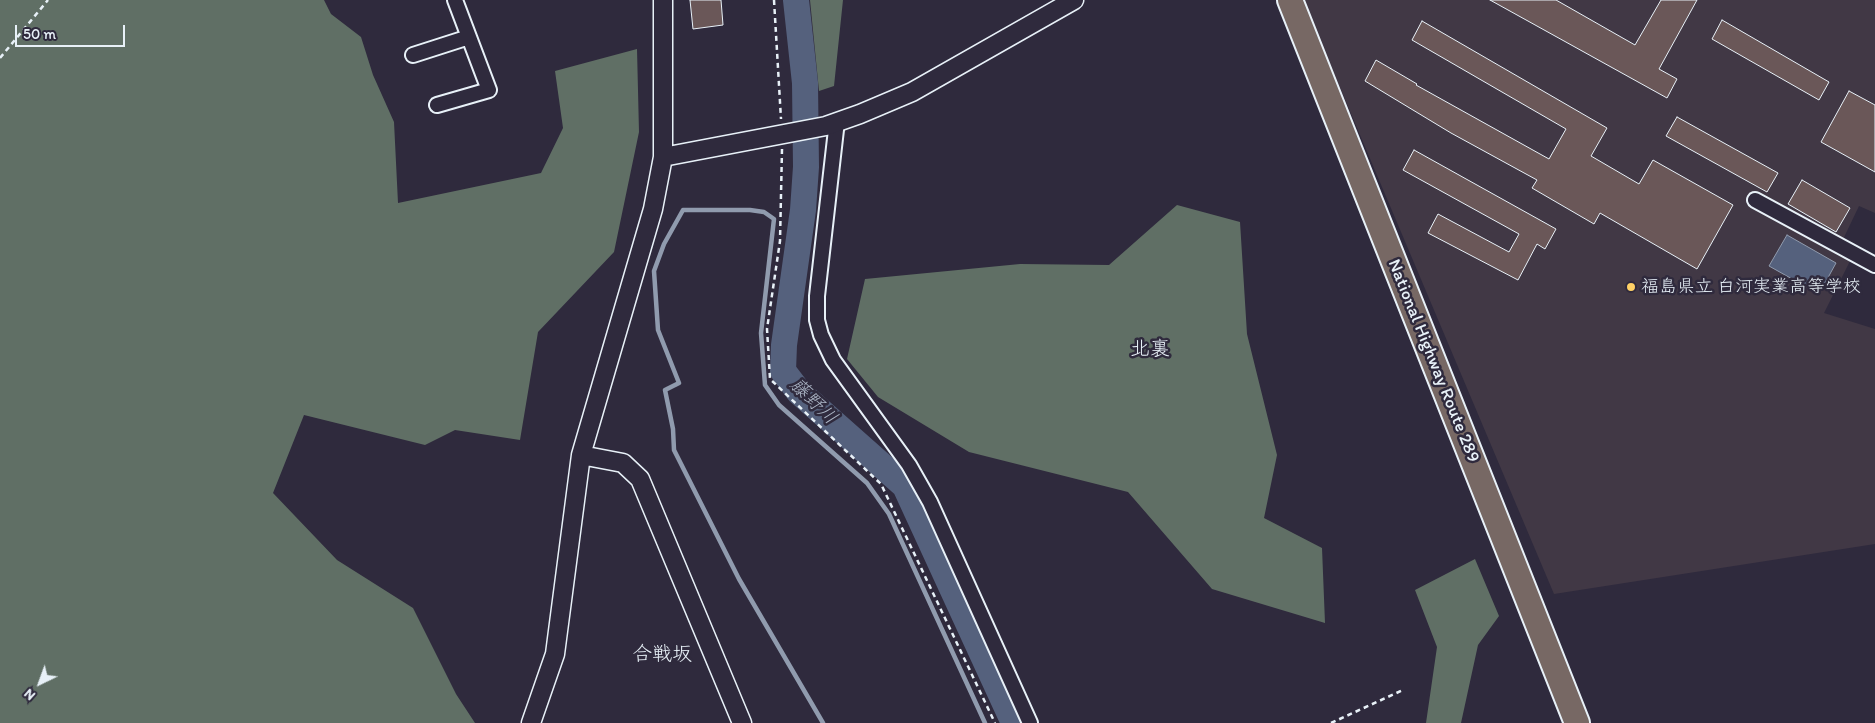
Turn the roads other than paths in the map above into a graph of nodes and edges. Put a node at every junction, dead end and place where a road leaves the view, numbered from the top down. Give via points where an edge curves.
1 (455, 0) edge
2 (663, 0) edge
3 (1074, 0) edge
4 (1290, 0) edge
5 (469, 37) junction
6 (413, 56) dead end
7 (437, 105) dead end
8 (832, 124) junction
9 (663, 157) junction
10 (1755, 200) dead end
11 (1875, 265) edge
12 (581, 455) junction
13 (531, 723) edge
14 (742, 723) edge
15 (1030, 723) edge
16 (1577, 723) edge

1 - 5 street
2 - 9 street
3 - 8 street via 912,92
4 - 16 highway, National Highway Route 289
5 - 6 street
5 - 7 street via 489,90
8 - 9 street
8 - 15 street via 817,296 817,320 821,334 833,360 909,465 930,502
9 - 12 street via 653,209
10 - 11 street
12 - 13 street via 555,654
12 - 14 street via 623,463 640,479

